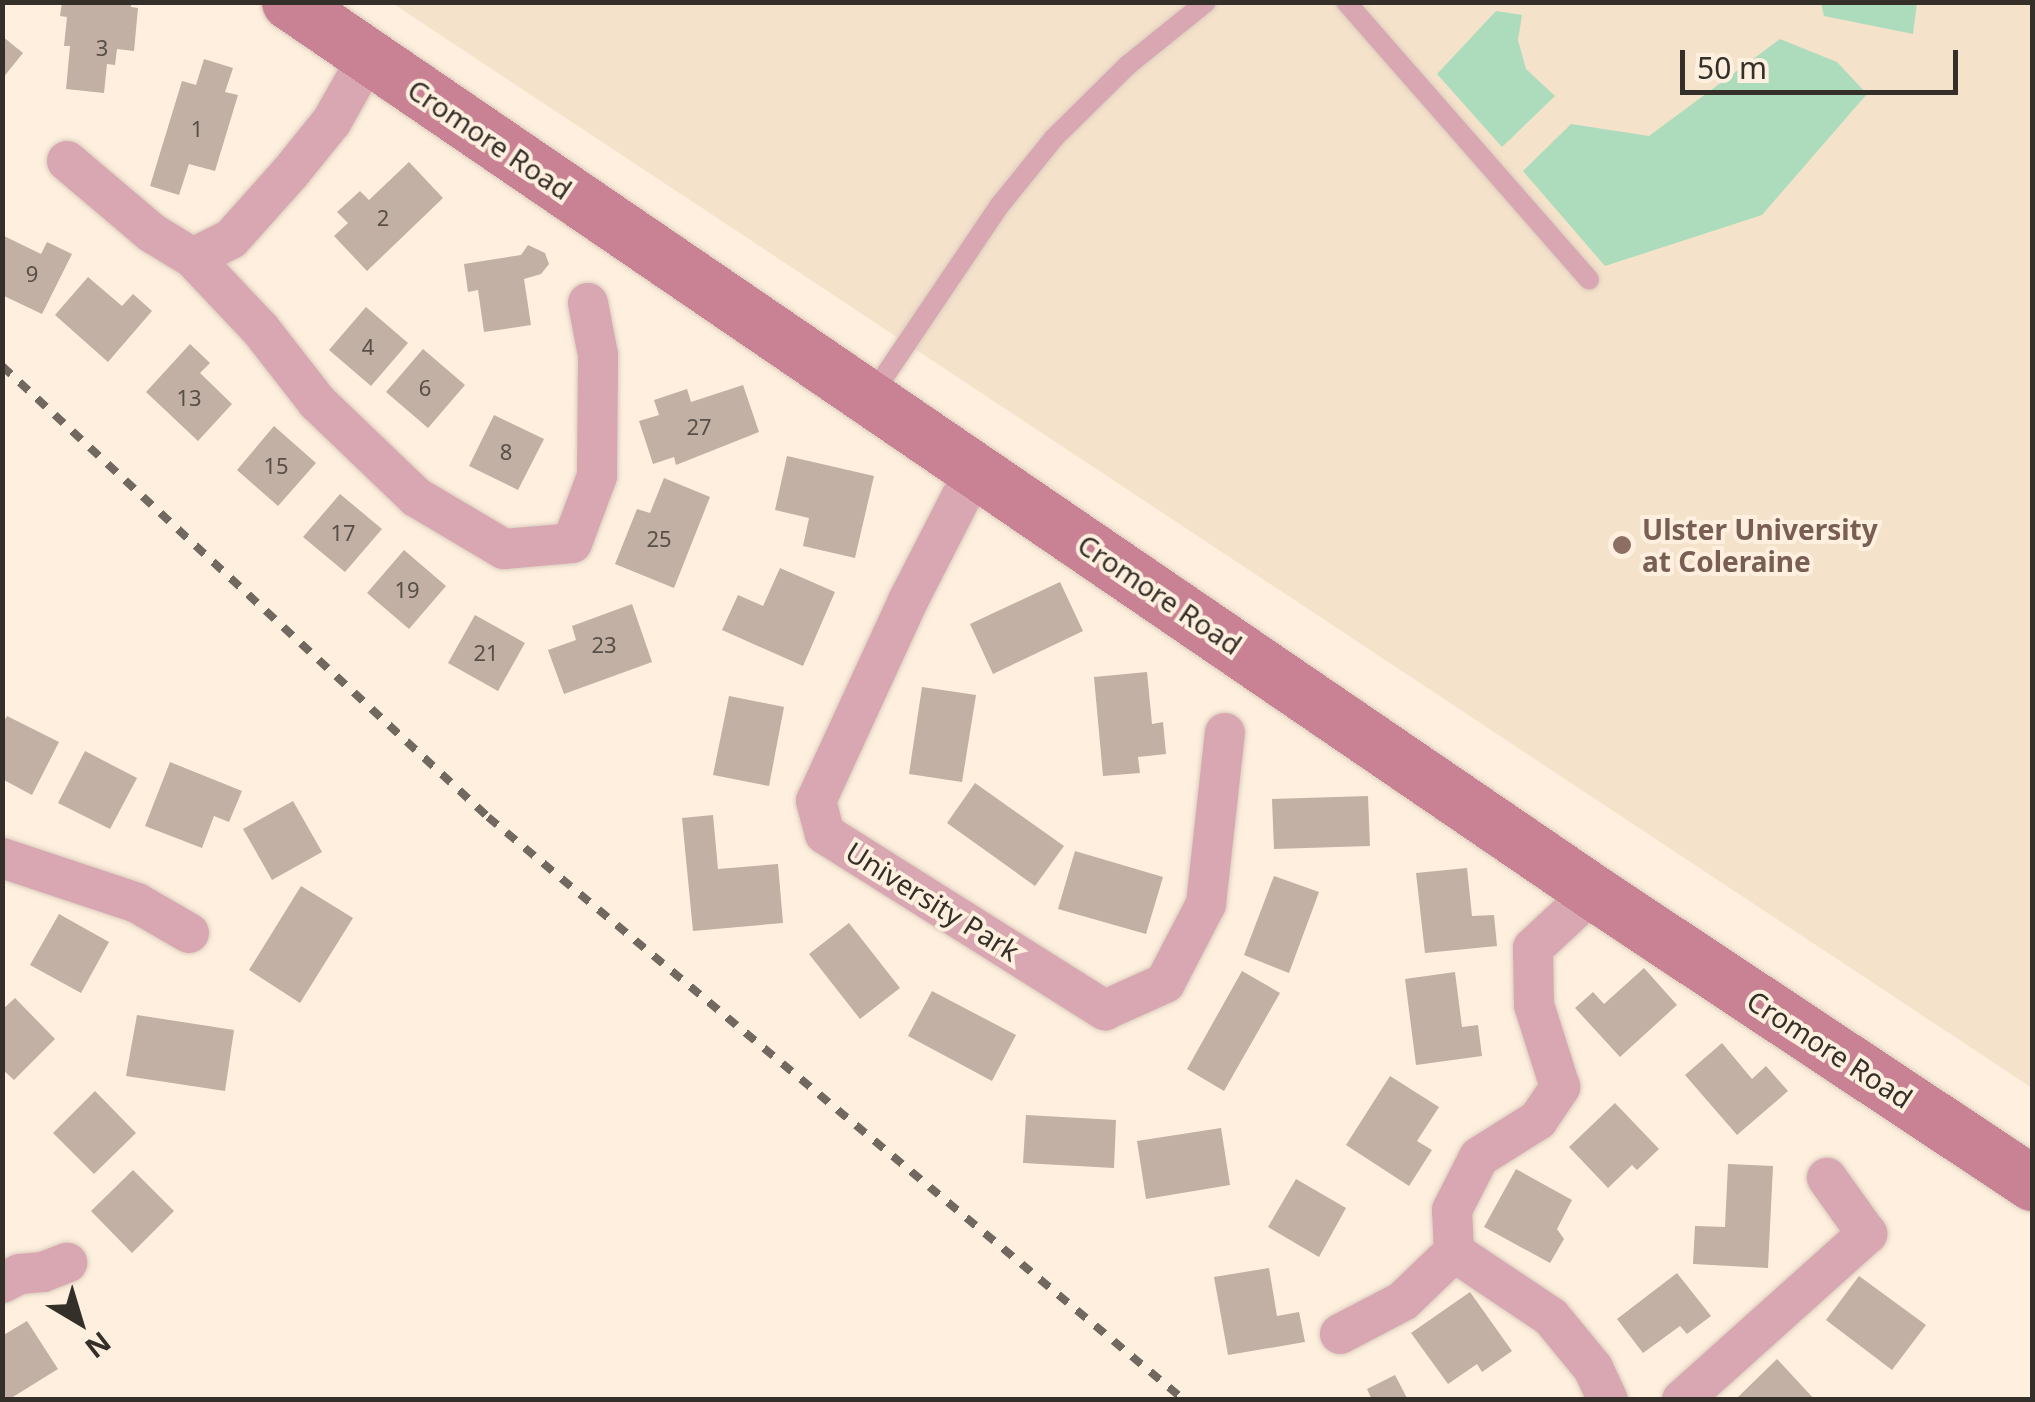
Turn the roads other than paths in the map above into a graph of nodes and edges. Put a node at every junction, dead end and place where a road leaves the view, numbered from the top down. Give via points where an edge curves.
1 (289, 2) edge
2 (1206, 2) edge
3 (1346, 2) edge
4 (368, 57) junction
5 (67, 160) dead end
6 (193, 258) junction
7 (1589, 280) dead end
8 (588, 303) dead end
9 (871, 396) junction
10 (976, 468) junction
11 (1225, 732) dead end
12 (6, 869) edge
13 (1593, 892) junction
14 (189, 933) dead end
15 (1827, 1178) dead end
16 (2032, 1183) edge
17 (1454, 1252) junction
18 (67, 1263) dead end
19 (2, 1283) edge
20 (1340, 1334) dead end
21 (1608, 1400) edge
22 (1682, 1400) edge

1 - 4 main road, Cromore Road
2 - 9 lane via 1128,64 1054,138 1000,205
3 - 7 lane
4 - 6 street via 332,122 290,173 231,239
4 - 9 main road, Cromore Road
5 - 6 street via 152,233
6 - 8 street via 317,402 416,497 504,549 572,544 597,476 598,355
9 - 10 main road, Cromore Road
10 - 11 street, University Park via 816,801 825,834 1105,1010 1165,983 1206,904
10 - 13 main road, Cromore Road
12 - 14 street via 137,903
13 - 16 main road, Cromore Road
13 - 17 street via 1533,948 1534,1005 1560,1087 1538,1120 1479,1158 1452,1210
15 - 22 street via 1868,1234
17 - 20 street via 1403,1301
17 - 21 street via 1551,1316 1593,1368
18 - 19 street

